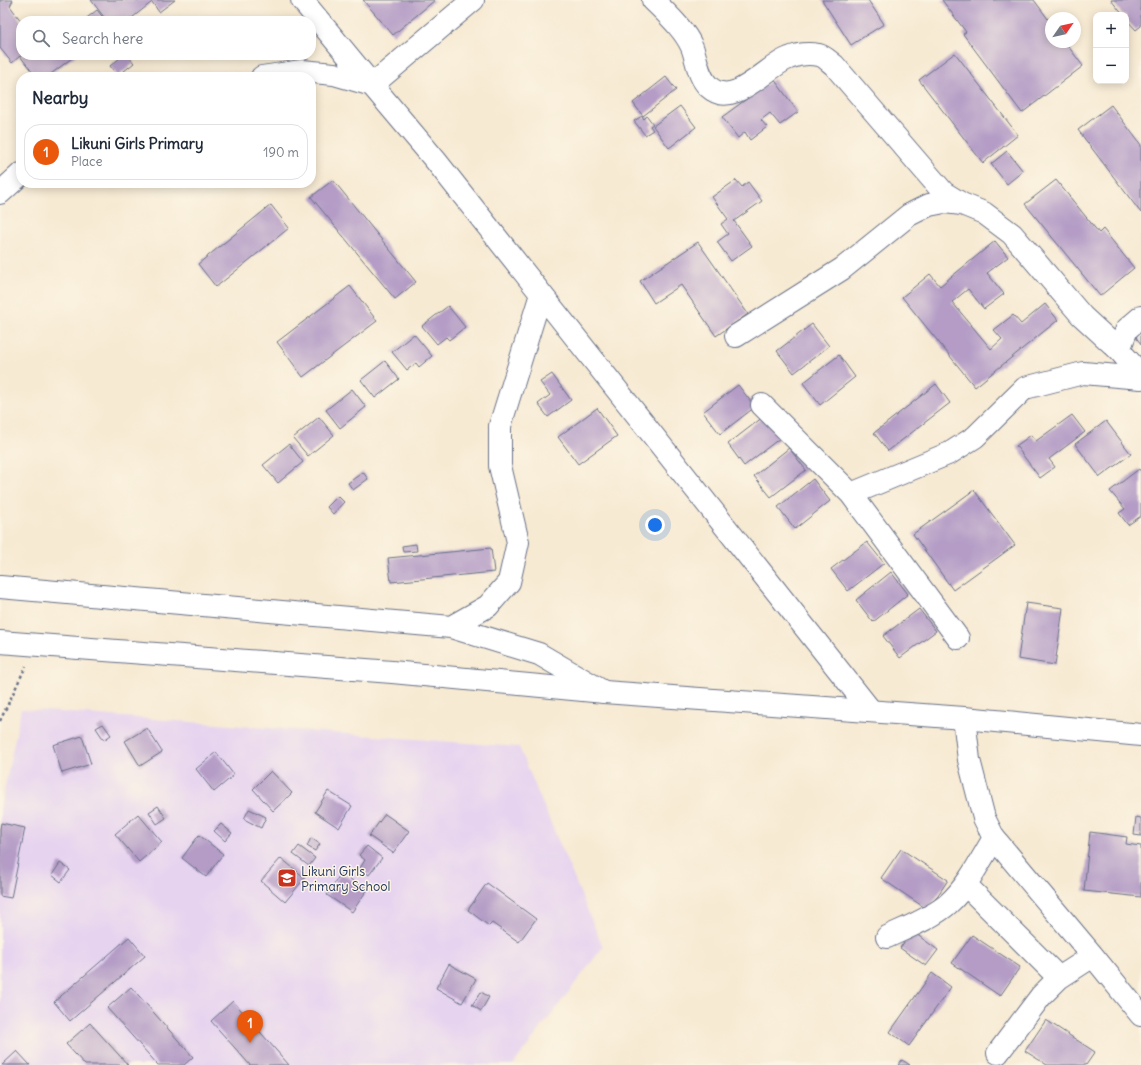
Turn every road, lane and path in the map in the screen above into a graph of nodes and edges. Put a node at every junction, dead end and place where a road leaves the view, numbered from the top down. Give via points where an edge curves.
1 (302, 0) edge
2 (473, 0) edge
3 (653, 0) edge
4 (315, 16) edge
5 (316, 17) edge
6 (295, 72) edge
7 (313, 72) edge
8 (316, 72) edge
9 (372, 85) junction
10 (16, 179) edge
11 (0, 193) edge
12 (962, 204) junction
13 (541, 294) junction
14 (1141, 317) edge
15 (736, 336) dead end
16 (1119, 350) junction
17 (1141, 377) edge
18 (762, 406) dead end
19 (851, 494) junction
20 (0, 587) edge
21 (451, 627) junction
22 (958, 638) dead end
23 (0, 642) edge
24 (36, 645) junction
25 (604, 692) junction
26 (871, 711) junction
27 (964, 718) junction
28 (0, 722) edge
29 (1141, 735) edge
30 (994, 838) junction
31 (966, 884) junction
32 (887, 937) dead end
33 (1093, 956) junction
34 (1059, 978) junction
35 (1141, 1015) edge
36 (998, 1053) dead end

1 - 4 street
2 - 9 street
3 - 12 street via 683,32 708,86 720,93 734,92 746,86 788,58 804,54 820,55 834,65 944,193
5 - 9 street
6 - 7 street
8 - 9 street via 334,74
9 - 13 street
10 - 11 street
12 - 15 street via 944,202 929,205 909,215 842,268
12 - 16 street via 984,213 1012,234 1082,316
13 - 21 street via 500,426 500,466 518,542 509,582 488,606
13 - 26 street
14 - 16 street via 1127,329
16 - 17 street
17 - 19 street via 1084,373 1025,388 975,437 950,453
18 - 19 street
19 - 22 street
20 - 21 street
21 - 25 street via 539,654
23 - 24 street
24 - 25 street via 392,672
24 - 28 path
25 - 26 street
26 - 27 street
27 - 29 street
27 - 30 street via 969,760 984,818
30 - 31 street
30 - 33 street
31 - 32 street via 947,905 920,922
31 - 34 street
33 - 34 street
33 - 35 street
34 - 36 street via 1041,996

